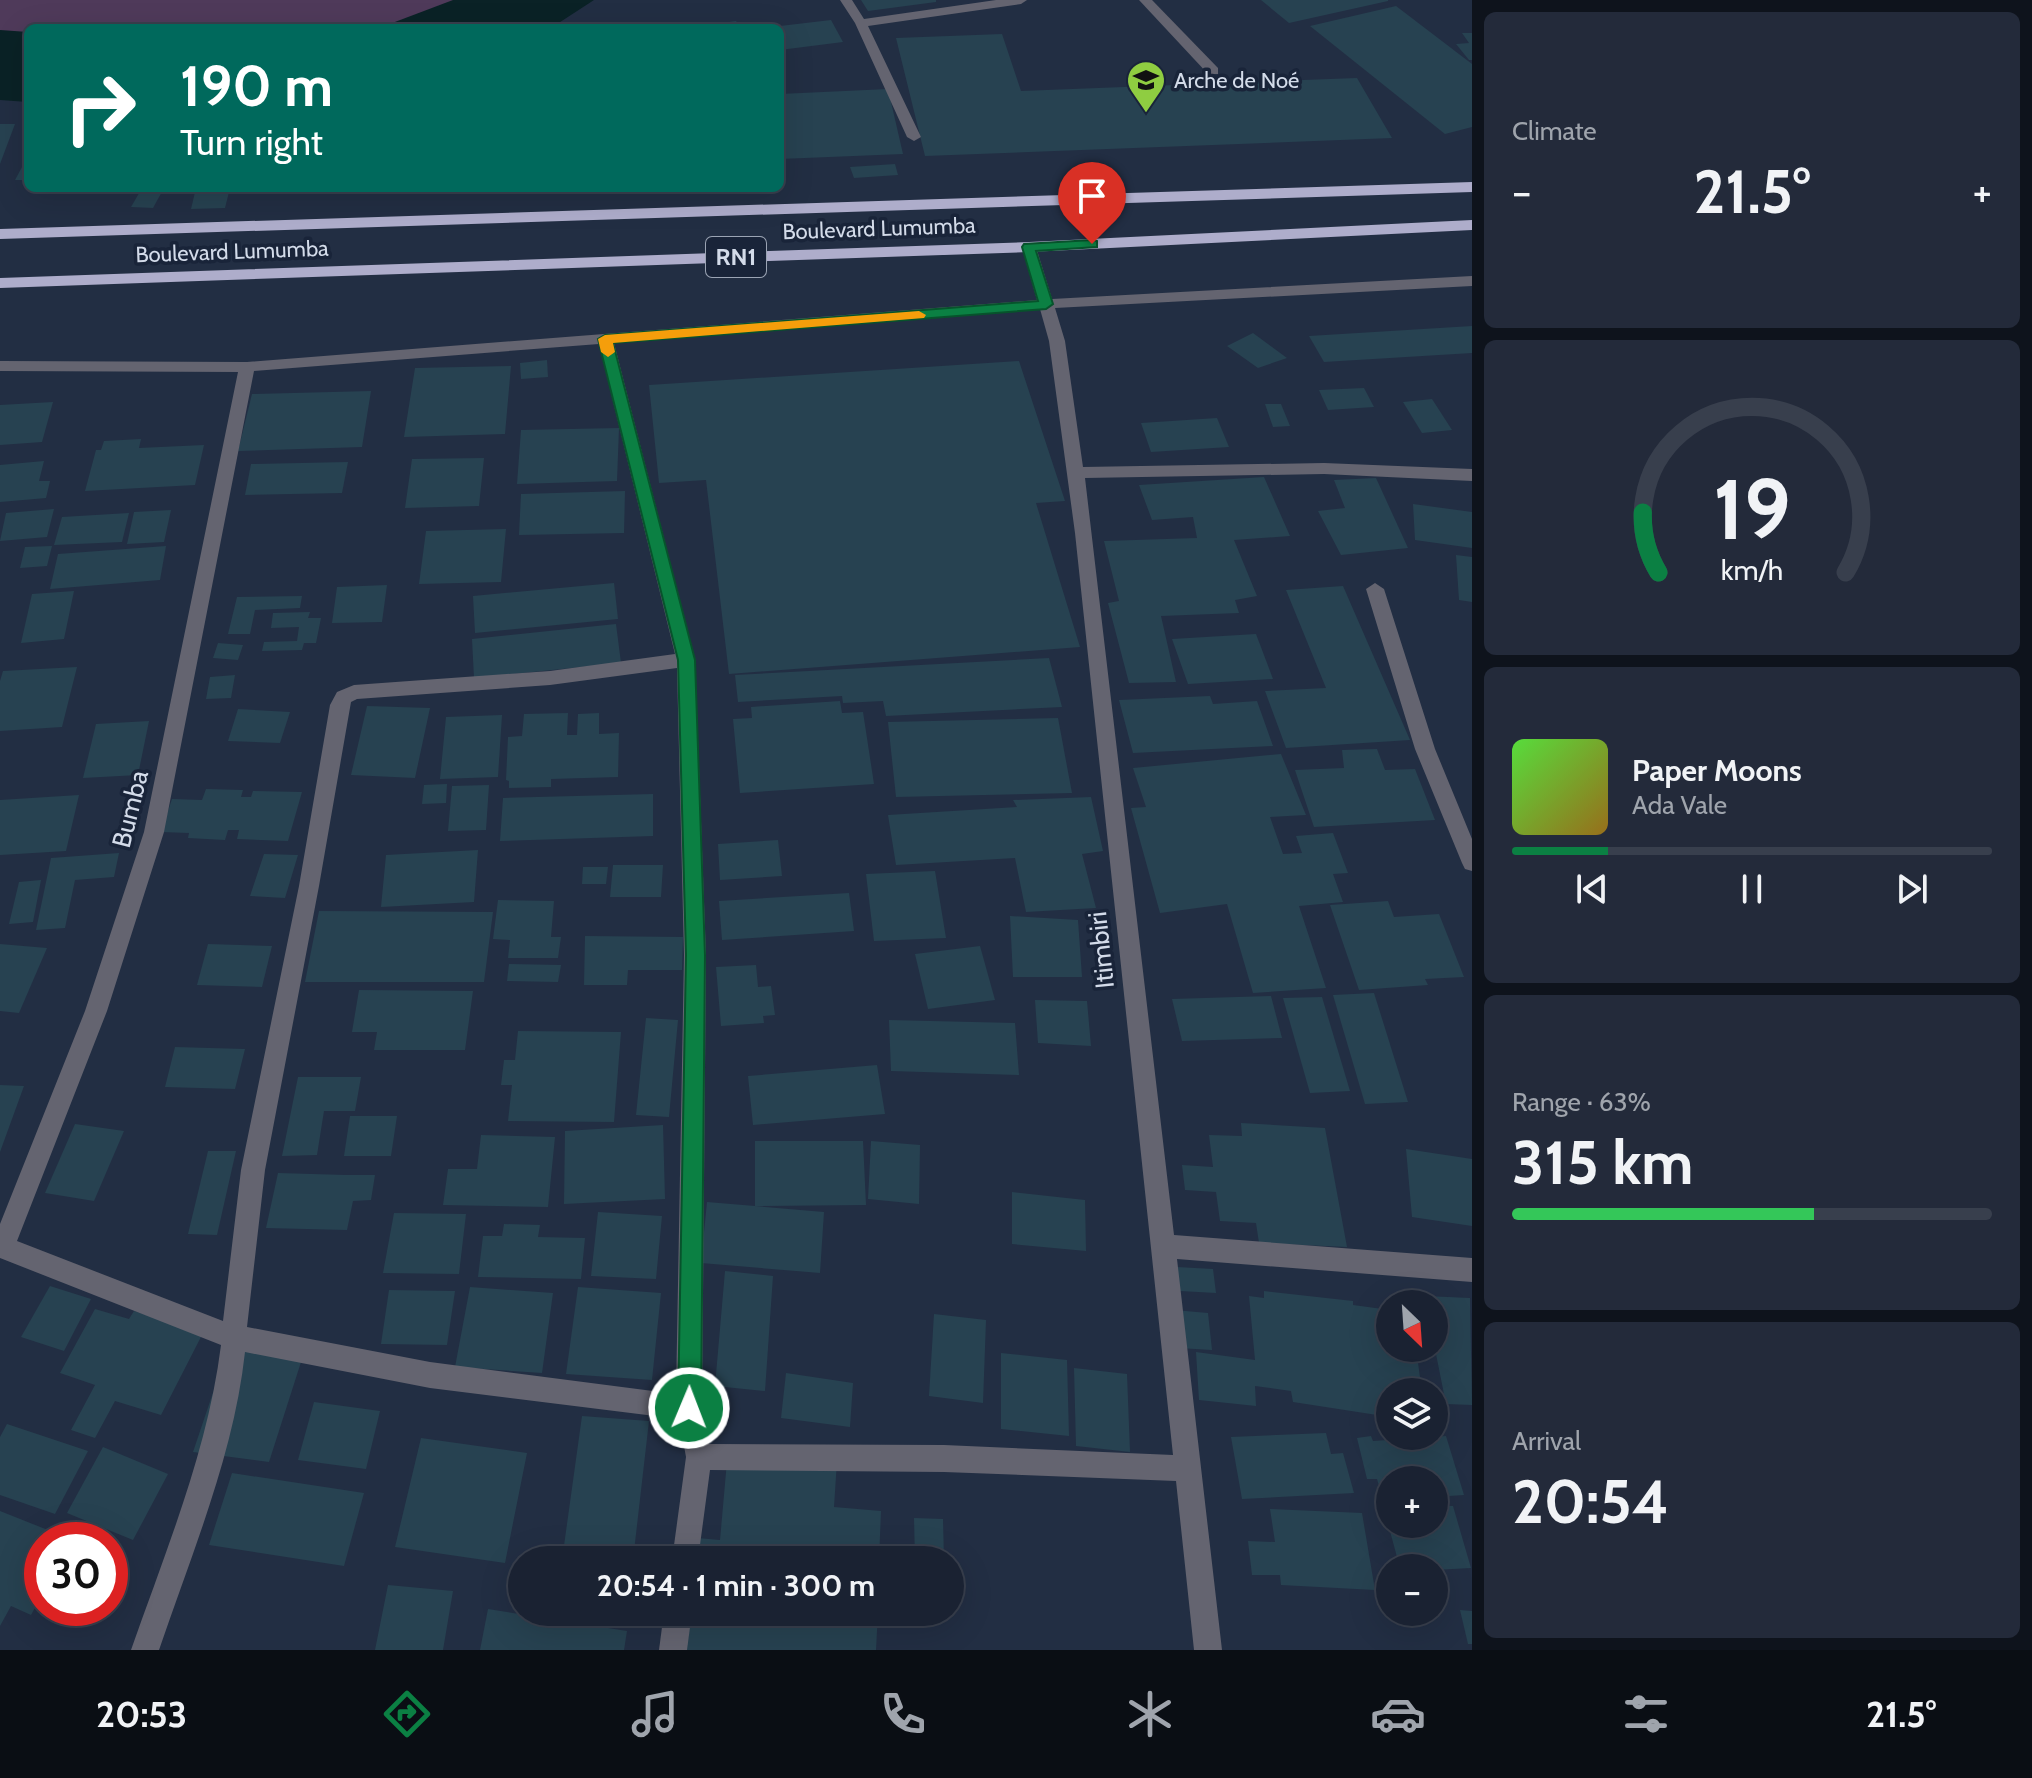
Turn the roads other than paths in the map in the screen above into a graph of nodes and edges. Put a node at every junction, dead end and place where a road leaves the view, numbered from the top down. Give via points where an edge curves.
1 (846, 0) edge
2 (1021, 0) edge
3 (1145, 0) edge
4 (861, 23) junction
5 (1213, 71) dead end
6 (914, 137) dead end
7 (1472, 187) edge
8 (1472, 225) edge
9 (0, 234) edge
10 (1029, 247) junction
11 (1472, 281) edge
12 (0, 283) edge
13 (1046, 304) junction
14 (605, 339) junction
15 (0, 366) edge
16 (247, 367) junction
17 (1076, 473) junction
18 (1472, 475) edge
19 (1375, 589) dead end
20 (686, 660) junction
21 (1472, 863) edge
22 (1, 1246) edge
23 (1162, 1246) junction
24 (1472, 1270) edge
25 (233, 1337) junction
26 (689, 1408) junction
27 (699, 1457) junction
28 (1189, 1469) junction
29 (687, 1546) edge
30 (676, 1626) edge
31 (145, 1650) edge
32 (673, 1650) edge
33 (1208, 1650) edge

1 - 4 street
2 - 4 street
3 - 5 street
4 - 6 street
7 - 9 highway, Boulevard Lumumba / RN1
8 - 10 highway, Boulevard Lumumba / RN1
10 - 12 highway, Boulevard Lumumba / RN1
10 - 13 street, Itimbiri
11 - 13 street
13 - 14 street
13 - 17 street, Itimbiri via 1057,341
14 - 16 street
14 - 20 street
15 - 16 street
16 - 22 street, Bumba via 154,832 96,1011
17 - 18 street via 1402,469
17 - 23 street, Itimbiri
19 - 21 street via 1425,749
20 - 25 street via 550,678 386,688 344,697 253,1170
20 - 26 street via 695,955
22 - 25 street
23 - 24 street
23 - 28 street, Itimbiri
25 - 26 street via 430,1375
25 - 31 street via 229,1381 208,1467
26 - 27 street
27 - 28 street via 846,1455
27 - 29 street
28 - 33 street, Itimbiri
30 - 32 street

